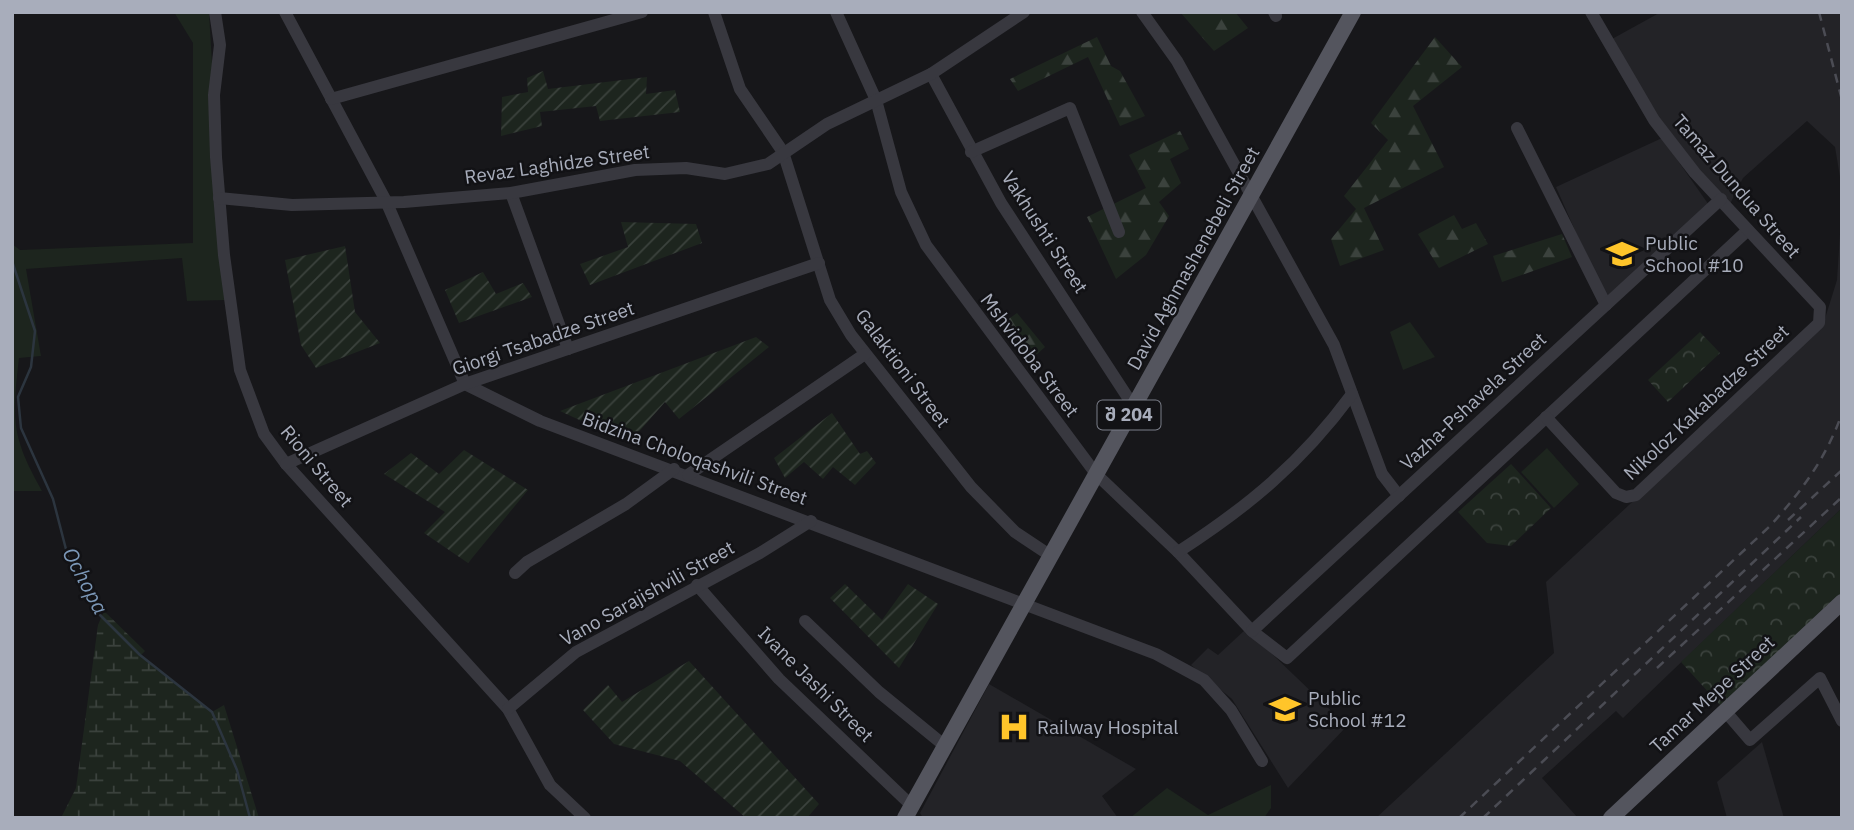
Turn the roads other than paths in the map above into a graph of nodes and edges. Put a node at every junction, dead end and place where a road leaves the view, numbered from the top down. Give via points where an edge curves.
1 (215, 12) edge
2 (285, 12) edge
3 (642, 12) edge
4 (714, 12) edge
5 (836, 12) edge
6 (1024, 12) edge
7 (1142, 12) edge
8 (1353, 12) edge
9 (1591, 12) edge
10 (932, 74) junction
11 (331, 99) junction
12 (876, 100) junction
13 (1517, 128) dead end
14 (783, 152) junction
15 (971, 152) junction
16 (511, 193) junction
17 (1252, 194) junction
18 (219, 198) junction
19 (1721, 200) junction
20 (386, 201) junction
21 (1748, 230) junction
22 (1119, 232) dead end
23 (819, 263) junction
24 (1606, 306) junction
25 (1820, 307) joint
26 (568, 349) junction
27 (865, 354) junction
28 (465, 384) junction
29 (1352, 394) junction
30 (1134, 407) junction
31 (1546, 417) junction
32 (286, 464) junction
33 (674, 469) junction
34 (1096, 474) junction
35 (688, 475) junction
36 (1399, 496) junction
37 (811, 521) junction
38 (1178, 552) junction
39 (1051, 556) junction
40 (515, 573) dead end
41 (697, 585) junction
42 (1842, 602) edge
43 (1024, 604) junction
44 (805, 621) dead end
45 (1252, 631) junction
46 (508, 709) junction
47 (1725, 711) junction
48 (1842, 721) edge
49 (945, 746) junction
50 (1262, 761) dead end
51 (909, 812) edge
52 (585, 818) edge
53 (1611, 818) edge

1 - 18 street, Rioni Street via 220,45 214,95
2 - 11 street
3 - 11 street
4 - 14 street, Galaktioni Street via 740,89
5 - 12 street, Mshvidoba Street
6 - 10 street, Revaz Laghidze Street
7 - 17 street via 1177,61
8 - 17 main road, David Aghmashenebeli Street / შ 204
9 - 19 street, Tamaz Dundua Street via 1654,120
10 - 12 street, Revaz Laghidze Street
10 - 15 street, Vakhushti Street
11 - 20 street
12 - 14 street, Revaz Laghidze Street
12 - 34 street, Mshvidoba Street via 901,192 926,245
13 - 24 street
14 - 16 street, Revaz Laghidze Street via 768,164 725,174 635,170
14 - 23 street, Galaktioni Street
15 - 22 street via 1070,108
15 - 30 street, Vakhushti Street
16 - 20 street, Revaz Laghidze Street
16 - 26 street
17 - 29 street via 1334,345
17 - 30 main road, David Aghmashenebeli Street / შ 204
18 - 20 street, Revaz Laghidze Street via 292,205
18 - 32 street, Rioni Street via 240,370 264,434
19 - 21 street, Tamaz Dundua Street
19 - 24 street, Vazha-Pshavela Street
20 - 28 street
21 - 25 street, Tamaz Dundua Street
21 - 31 street
23 - 26 street, Giorgi Tsabadze Street
23 - 27 street, Galaktioni Street via 830,300
24 - 36 street, Vazha-Pshavela Street
25 - 31 street, Nikoloz Kakabadze Street via 1819,323 1636,495 1616,493
26 - 28 street, Giorgi Tsabadze Street
27 - 35 street
27 - 39 street, Galaktioni Street via 971,487 1015,532
28 - 32 street, Giorgi Tsabadze Street
28 - 33 street, Bidzina Choloqashvili Street via 540,421
29 - 36 street via 1382,474
29 - 38 street via 1319,440 1275,481
30 - 34 main road, David Aghmashenebeli Street / შ 204
31 - 45 street, Mshvidoba Street via 1287,658
32 - 46 street, Rioni Street
33 - 35 street, Bidzina Choloqashvili Street
33 - 40 street
34 - 38 street, Mshvidoba Street
34 - 39 main road, David Aghmashenebeli Street / შ 204
35 - 37 street, Bidzina Choloqashvili Street
36 - 45 street, Vazha-Pshavela Street
37 - 41 street, Vano Sarajishvili Street
37 - 43 street, Bidzina Choloqashvili Street
38 - 45 street, Mshvidoba Street
39 - 43 main road, David Aghmashenebeli Street / შ 204
41 - 46 street, Vano Sarajishvili Street via 576,652
41 - 51 street, Ivane Jashi Street via 779,680
42 - 47 main road, Tamar Mepe Street
43 - 49 main road, David Aghmashenebeli Street / შ 204
43 - 50 street, Bidzina Choloqashvili Street via 1156,653 1204,680 1231,710
44 - 49 street via 879,692
46 - 52 street, Rioni Street via 550,785
47 - 48 street via 1749,740 1820,678
47 - 53 main road, Tamar Mepe Street
49 - 51 main road, David Aghmashenebeli Street / შ 204

